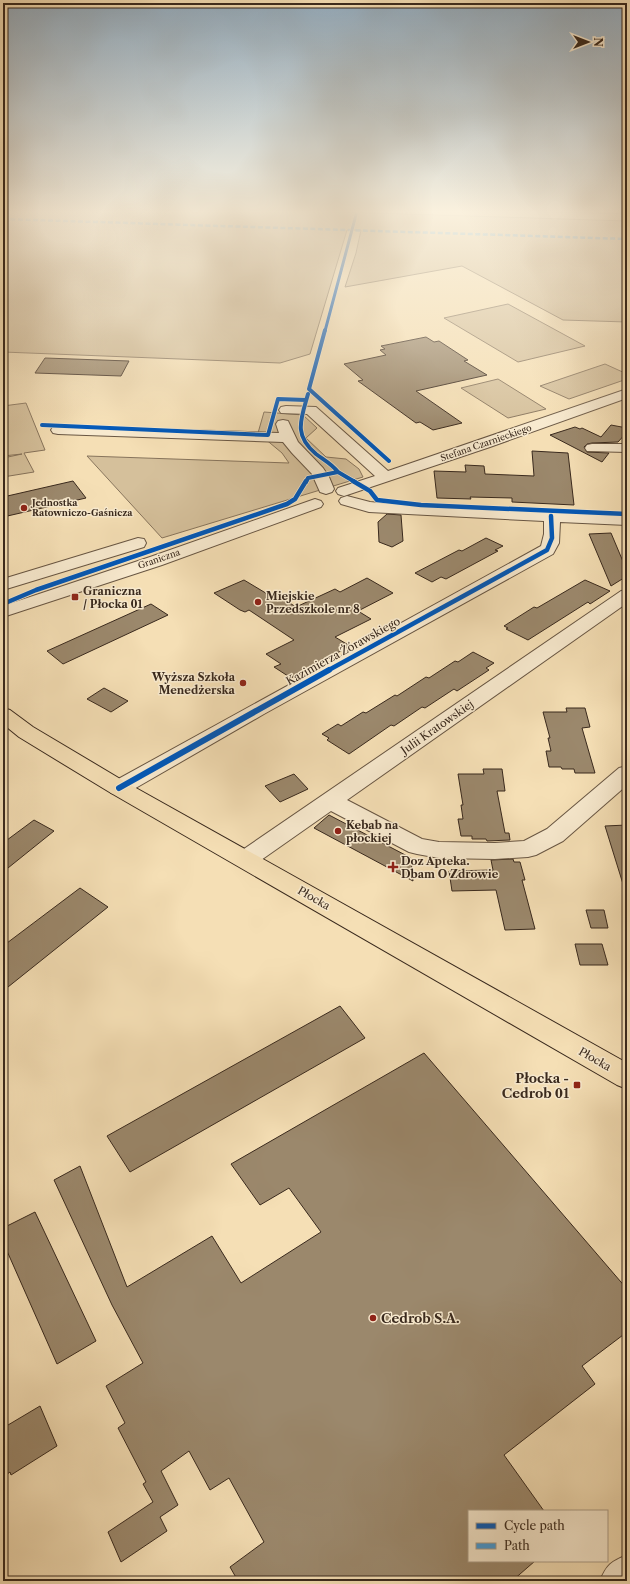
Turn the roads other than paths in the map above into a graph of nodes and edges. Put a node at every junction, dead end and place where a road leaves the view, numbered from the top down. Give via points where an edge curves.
1 (627, 393) edge
2 (58, 430) dead end
3 (286, 438) junction
4 (592, 448) dead end
5 (627, 448) edge
6 (385, 477) junction
7 (334, 502) junction
8 (551, 516) junction
9 (627, 520) edge
10 (138, 543) dead end
11 (3, 586) edge
12 (627, 595) edge
13 (3, 612) edge
14 (3, 714) edge
15 (627, 773) edge
16 (119, 788) junction
17 (330, 801) junction
18 (246, 859) junction
19 (627, 1077) edge
20 (627, 1574) edge
21 (619, 1581) edge

1 - 6 street, Stefana Czarnieckiego
2 - 3 street
3 - 6 street via 283,424 287,405 311,410
3 - 7 street via 318,471
4 - 5 street
6 - 7 street, Stefana Czarnieckiego
7 - 8 street via 390,510
7 - 13 street, Graniczna
8 - 9 street
8 - 16 street, Kazimierza Żórawskiego via 553,525 547,550
10 - 11 street
12 - 17 street, Julii Kratowskiej
14 - 16 main road, Płocka via 26,732
15 - 17 street via 555,835 528,849 496,852 438,850 417,846
16 - 18 main road, Płocka
17 - 18 street, Julii Kratowskiej
18 - 19 main road, Płocka
20 - 21 street

